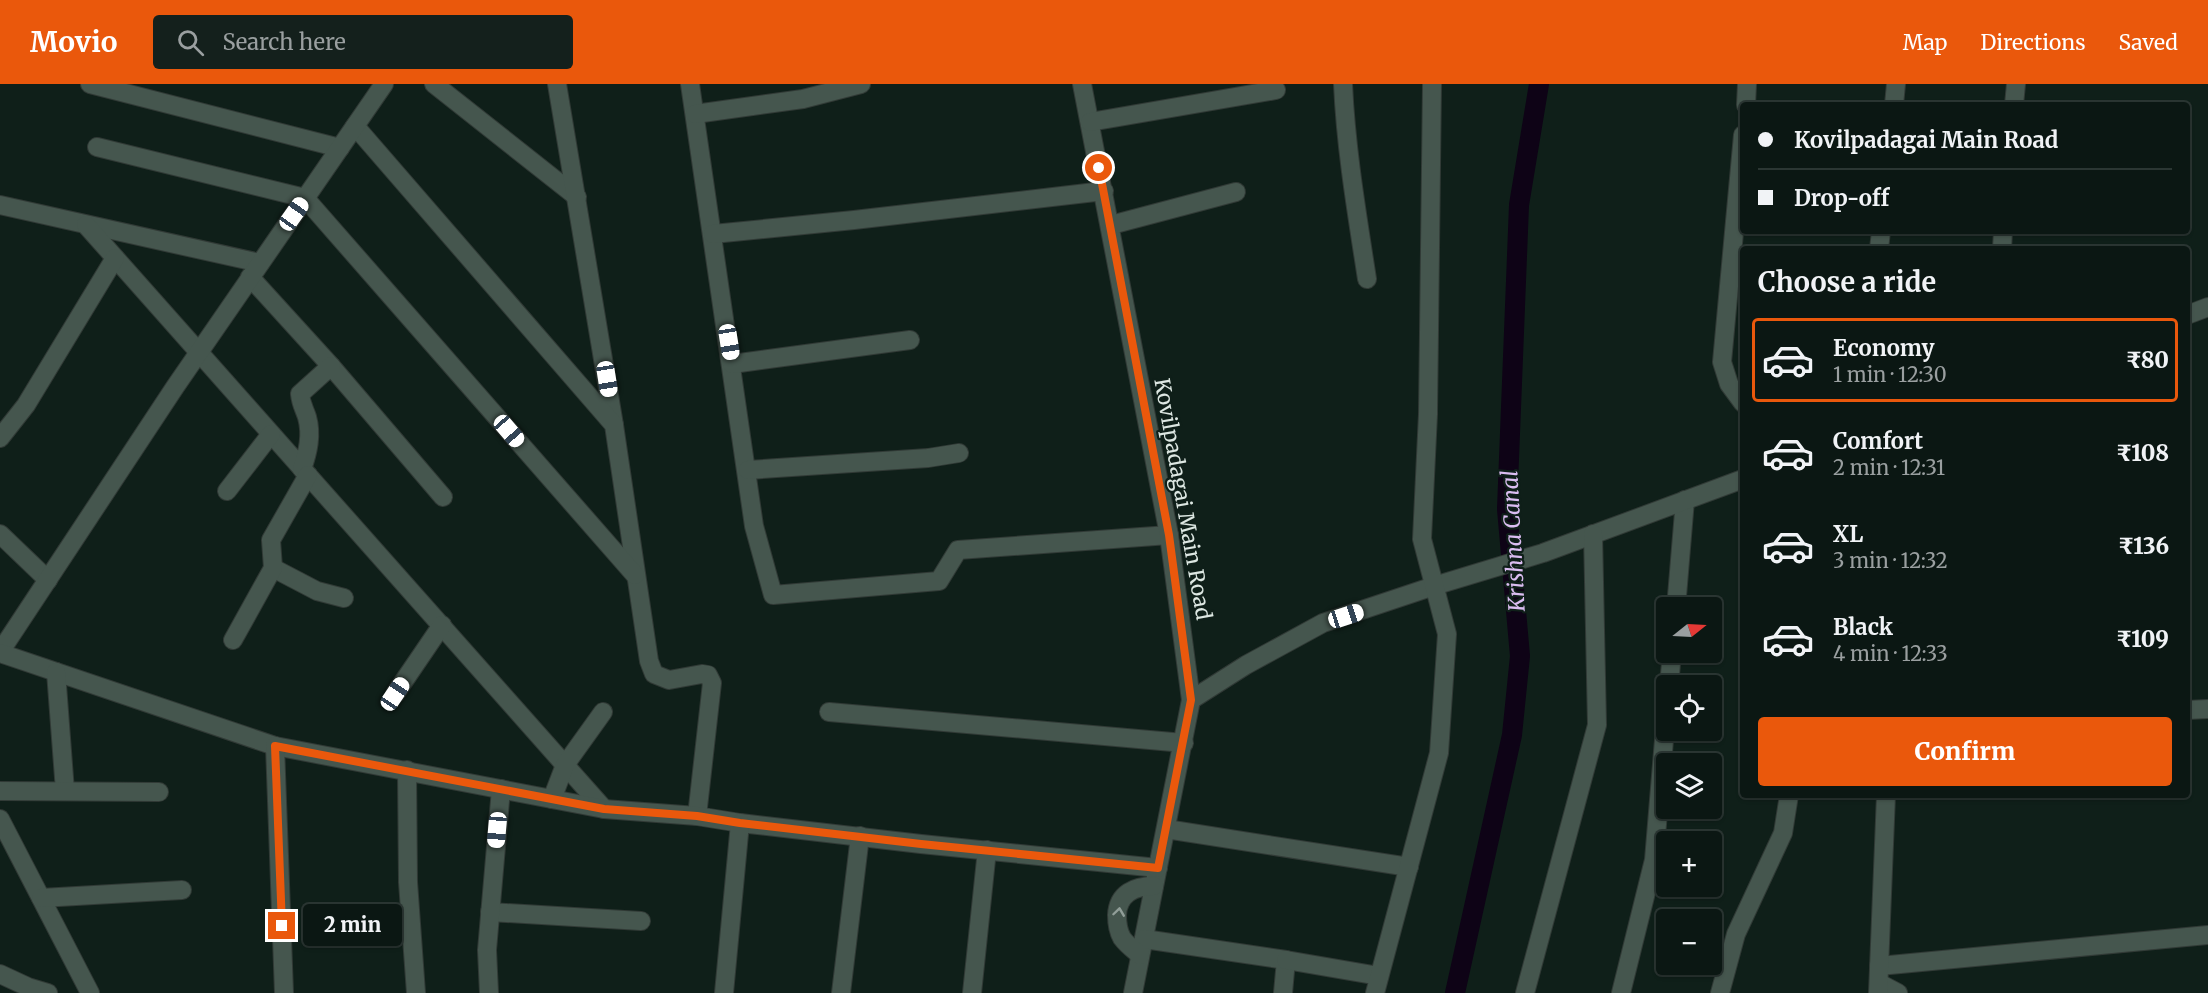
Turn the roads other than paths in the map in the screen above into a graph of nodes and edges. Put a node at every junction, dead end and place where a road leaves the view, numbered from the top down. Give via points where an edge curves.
1 (90, 84) edge
2 (384, 84) edge
3 (434, 84) edge
4 (557, 84) edge
5 (690, 84) edge
6 (861, 84) edge
7 (1082, 84) edge
8 (1343, 84) edge
9 (1432, 84) edge
10 (1748, 84) edge
11 (1896, 84) edge
12 (2016, 84) edge
13 (1276, 90) dead end
14 (1746, 102) edge
15 (1894, 102) edge
16 (2014, 102) edge
17 (695, 114) junction
18 (1090, 122) junction
19 (355, 126) junction
20 (97, 147) dead end
21 (340, 148) junction
22 (1740, 167) edge
23 (1104, 191) junction
24 (1236, 192) dead end
25 (577, 197) junction
26 (305, 198) junction
27 (0, 205) edge
28 (86, 225) junction
29 (1111, 225) junction
30 (713, 234) junction
31 (115, 258) junction
32 (255, 270) junction
33 (1367, 279) dead end
34 (2208, 307) edge
35 (2190, 314) edge
36 (910, 340) dead end
37 (199, 352) junction
38 (732, 364) junction
39 (331, 366) junction
40 (1740, 399) edge
41 (614, 425) junction
42 (271, 434) junction
43 (0, 438) edge
44 (959, 453) dead end
45 (748, 470) junction
46 (305, 472) junction
47 (1740, 480) edge
48 (227, 491) dead end
49 (443, 497) dead end
50 (1685, 500) junction
51 (0, 534) edge
52 (1593, 534) junction
53 (1169, 535) junction
54 (273, 568) junction
55 (635, 575) junction
56 (48, 580) junction
57 (1434, 586) junction
58 (1677, 597) edge
59 (344, 598) dead end
60 (442, 625) junction
61 (233, 640) dead end
62 (0, 652) edge
63 (56, 672) junction
64 (395, 694) dead end
65 (1191, 700) junction
66 (2208, 709) edge
67 (2190, 710) edge
68 (603, 712) dead end
69 (829, 712) dead end
70 (1664, 741) edge
71 (1184, 743) junction
72 (275, 746) junction
73 (565, 765) junction
74 (407, 770) junction
75 (501, 789) junction
76 (0, 791) edge
77 (65, 791) junction
78 (159, 792) dead end
79 (1789, 798) edge
80 (1886, 798) edge
81 (552, 799) junction
82 (604, 809) junction
83 (697, 816) junction
84 (0, 819) edge
85 (740, 823) junction
86 (1166, 829) junction
87 (860, 836) junction
88 (987, 850) junction
89 (1408, 867) junction
90 (1156, 877) junction
91 (182, 890) dead end
92 (41, 898) junction
93 (490, 912) junction
94 (641, 921) dead end
95 (2208, 935) edge
96 (1142, 947) junction
97 (1286, 960) junction
98 (0, 974) edge
99 (1879, 980) edge
100 (1377, 984) edge
101 (48, 993) edge
102 (90, 993) edge
103 (284, 993) edge
104 (416, 993) edge
105 (489, 993) edge
106 (724, 993) edge
107 (841, 993) edge
108 (972, 993) edge
109 (1132, 993) edge
110 (1283, 993) edge
111 (1525, 993) edge
112 (1621, 993) edge
113 (1720, 993) edge
114 (1898, 993) edge

1 - 21 street
2 - 19 street
3 - 25 street
4 - 25 street
5 - 17 street
6 - 17 street via 803,99
7 - 18 street, Kovilpadagai Main Road
8 - 33 street
9 - 57 street via 1428,414 1422,539
10 - 14 street
11 - 15 street
12 - 16 street
13 - 18 street
17 - 30 street
18 - 23 street, Kovilpadagai Main Road
19 - 21 street
19 - 41 street
20 - 26 street
21 - 26 street
22 - 40 street via 1722,362 1729,384
23 - 29 street, Kovilpadagai Main Road
23 - 30 street
24 - 29 street
25 - 41 street
26 - 32 street
26 - 55 street
27 - 28 street
28 - 31 street
28 - 32 street
29 - 53 street, Kovilpadagai Main Road
30 - 38 street
31 - 37 street
31 - 43 street via 26,405
32 - 37 street
32 - 39 street
34 - 35 street
36 - 38 street
37 - 42 street
37 - 56 street
38 - 45 street
39 - 46 street via 300,394 310,433
39 - 49 street
41 - 55 street
42 - 46 street
42 - 48 street
44 - 45 street
45 - 53 street via 754,526 773,595 939,581 958,550
46 - 54 street via 271,540
46 - 60 street
47 - 50 street
50 - 52 street
50 - 58 street
51 - 56 street
52 - 57 street
52 - 111 street via 1597,725
53 - 65 street, Kovilpadagai Main Road
54 - 59 street via 317,591
54 - 61 street
55 - 83 street via 654,674 669,680 702,674 708,675 712,683
56 - 62 street
57 - 65 street via 1323,623
57 - 89 street via 1447,634 1439,753
60 - 64 street
60 - 73 street
62 - 63 street
63 - 72 street
63 - 77 street
65 - 71 street, Kovilpadagai Main Road
66 - 67 street
68 - 73 street
69 - 71 street
70 - 112 street via 1654,860
71 - 86 street, Kovilpadagai Main Road
72 - 74 street
72 - 103 street
73 - 81 street
73 - 82 street
74 - 75 street
74 - 104 street via 408,882
75 - 81 street
75 - 93 street
76 - 77 street
77 - 78 street
79 - 113 street via 1783,833 1737,934
80 - 99 street
81 - 82 street
82 - 83 street
83 - 85 street
84 - 92 street
85 - 87 street
85 - 106 street
86 - 89 street
86 - 90 street, Kovilpadagai Main Road
87 - 88 street
87 - 107 street
88 - 90 street
88 - 108 street
89 - 100 street
90 - 96 street, Kovilpadagai Main Road
96 -> 90 street via 1121,937 1118,911 1122,897
91 - 92 street
92 - 102 street
93 - 94 street
93 - 105 street
95 - 99 street
96 - 97 street
96 - 109 street, Kovilpadagai Main Road
97 - 100 street
97 - 110 street
98 - 101 street
99 - 114 street

